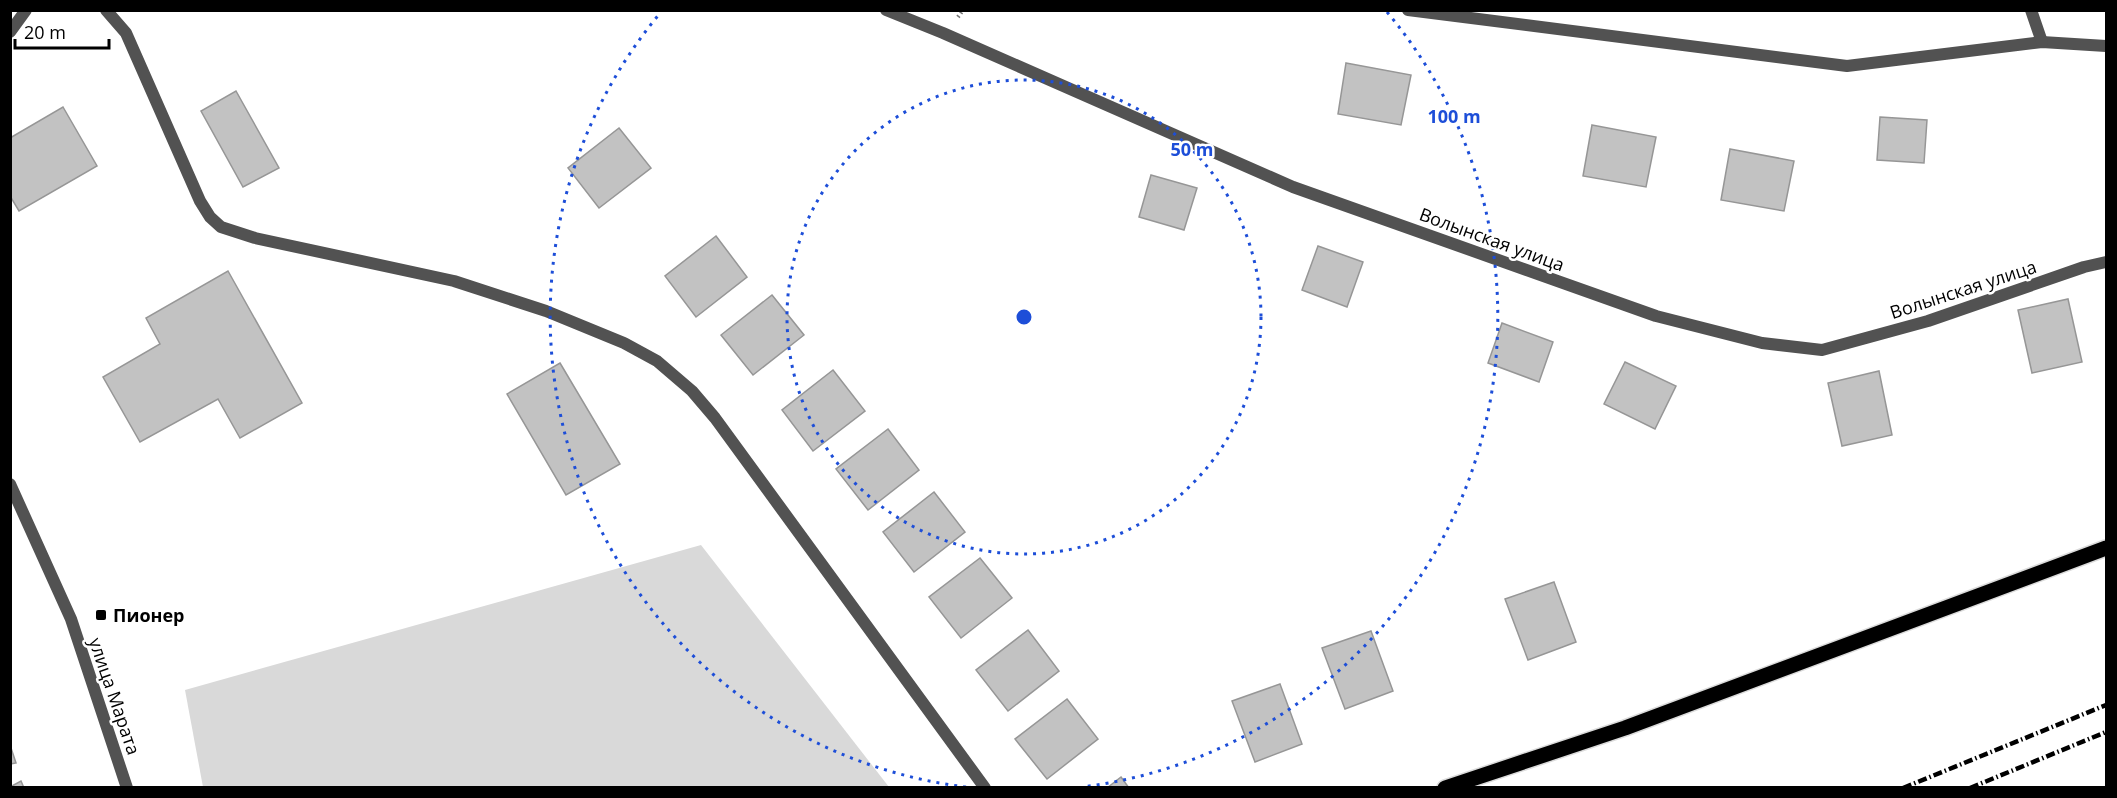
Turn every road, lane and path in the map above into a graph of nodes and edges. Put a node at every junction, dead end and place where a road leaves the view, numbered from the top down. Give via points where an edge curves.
1 (26, 10) edge
2 (106, 10) edge
3 (886, 10) edge
4 (1408, 10) edge
5 (2031, 10) edge
6 (10, 33) edge
7 (2042, 42) junction
8 (2106, 46) edge
9 (2106, 262) edge
10 (10, 484) edge
11 (2106, 548) edge
12 (127, 788) edge
13 (985, 788) edge
14 (1445, 788) edge

1 - 6 street
2 - 13 street via 126,33 200,201 221,227 255,238 454,280 546,311 657,361 692,391
3 - 9 street, Волынская улица via 1293,187 1656,316 1762,343 1822,350 1928,321
4 - 7 street via 1847,66
5 - 7 street
7 - 8 street
10 - 12 street, улица Марата via 71,620
11 - 14 main road via 1636,724

